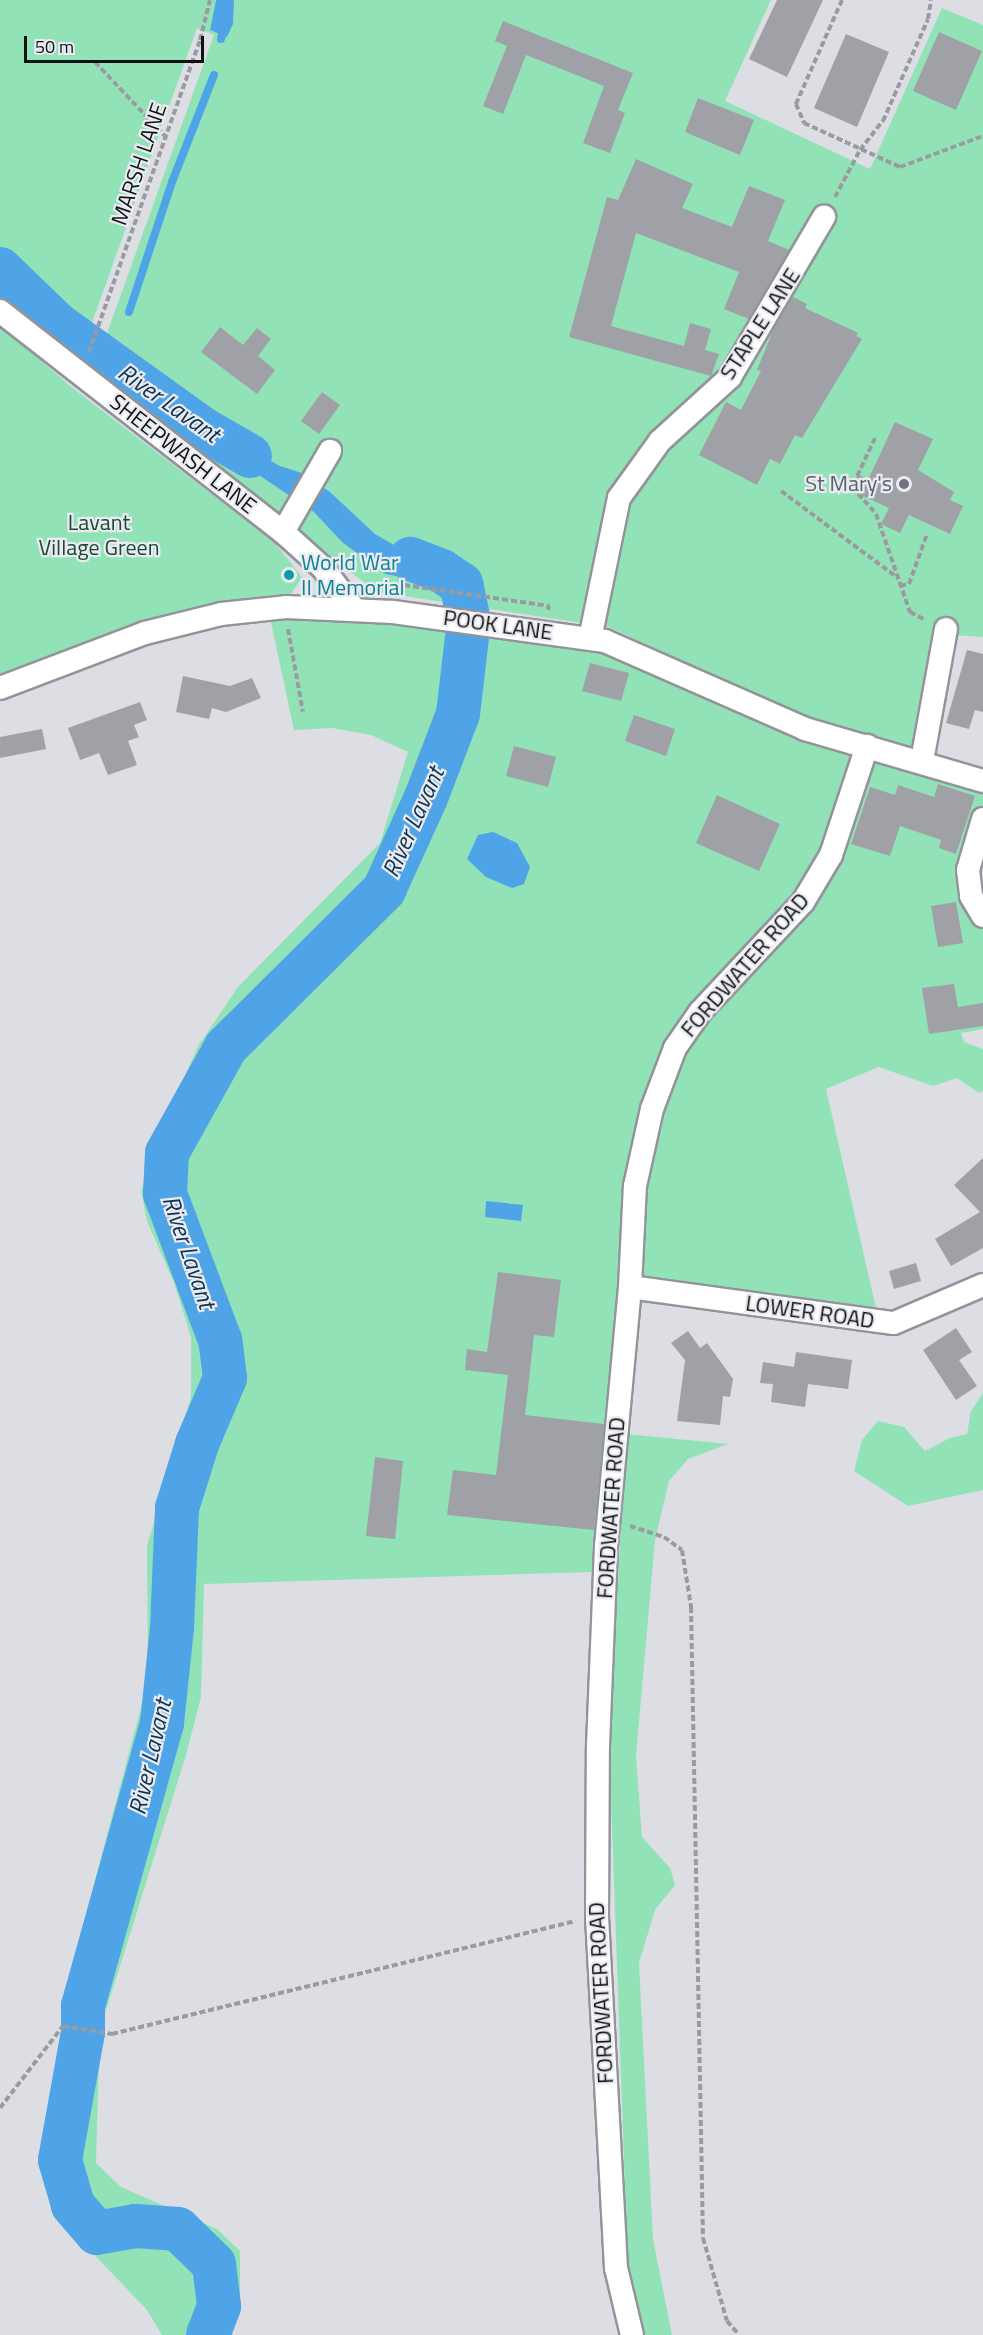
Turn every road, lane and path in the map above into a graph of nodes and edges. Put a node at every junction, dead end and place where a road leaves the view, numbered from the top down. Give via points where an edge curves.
1 (210, 0) edge
2 (842, 0) edge
3 (931, 0) edge
4 (94, 62) dead end
5 (983, 136) edge
6 (166, 137) junction
7 (860, 150) junction
8 (824, 217) joint
9 (0, 310) edge
10 (86, 358) dead end
11 (875, 438) dead end
12 (325, 459) dead end
13 (857, 476) junction
14 (867, 481) dead end
15 (781, 491) dead end
16 (283, 532) junction
17 (927, 534) dead end
18 (895, 575) junction
19 (900, 586) junction
20 (449, 592) dead end
21 (480, 596) dead end
22 (286, 607) junction
23 (354, 609) junction
24 (946, 630) joint
25 (590, 639) junction
26 (0, 688) edge
27 (303, 712) dead end
28 (867, 746) junction
29 (922, 761) junction
30 (983, 782) edge
31 (983, 819) edge
32 (983, 916) edge
33 (983, 1285) edge
34 (630, 1287) junction
35 (626, 1524) dead end
36 (597, 1918) junction
37 (0, 2108) edge
38 (632, 2335) edge
39 (739, 2335) edge

1 - 6 path, MARSH LANE
2 - 7 path via 796,104 804,123
3 - 7 path via 928,19 883,121
4 - 6 path
5 - 7 path via 900,167
6 - 10 path, MARSH LANE
7 - 8 path
8 - 25 street, STAPLE LANE via 730,377 660,441 619,498
9 - 16 street, SHEEPWASH LANE
11 - 13 path
12 - 16 street
13 - 14 path
13 - 18 path via 852,487 876,514
15 - 18 path
16 - 23 street, SHEEPWASH LANE via 323,568
17 - 19 path via 909,584
18 - 19 path
19 - 24 path via 910,612
20 - 21 path
22 - 23 street, POOK LANE
22 - 26 street, POOK LANE via 221,614 145,633
22 - 27 path
23 - 25 street, POOK LANE
24 - 29 street
25 - 28 street, POOK LANE via 605,641 805,729
28 - 29 street, POOK LANE
28 - 34 street, FORDWATER ROAD via 831,855 803,902 700,1012 675,1047 652,1109 635,1185
29 - 30 street, POOK LANE
31 - 32 street via 968,870 971,896
33 - 34 street, LOWER ROAD via 894,1323
34 - 36 street, FORDWATER ROAD via 606,1546 598,1746
35 - 39 path via 664,1537 682,1550 692,1607 703,2238 727,2321
36 - 37 path via 112,2034 63,2026
36 - 38 street, FORDWATER ROAD via 616,2268

